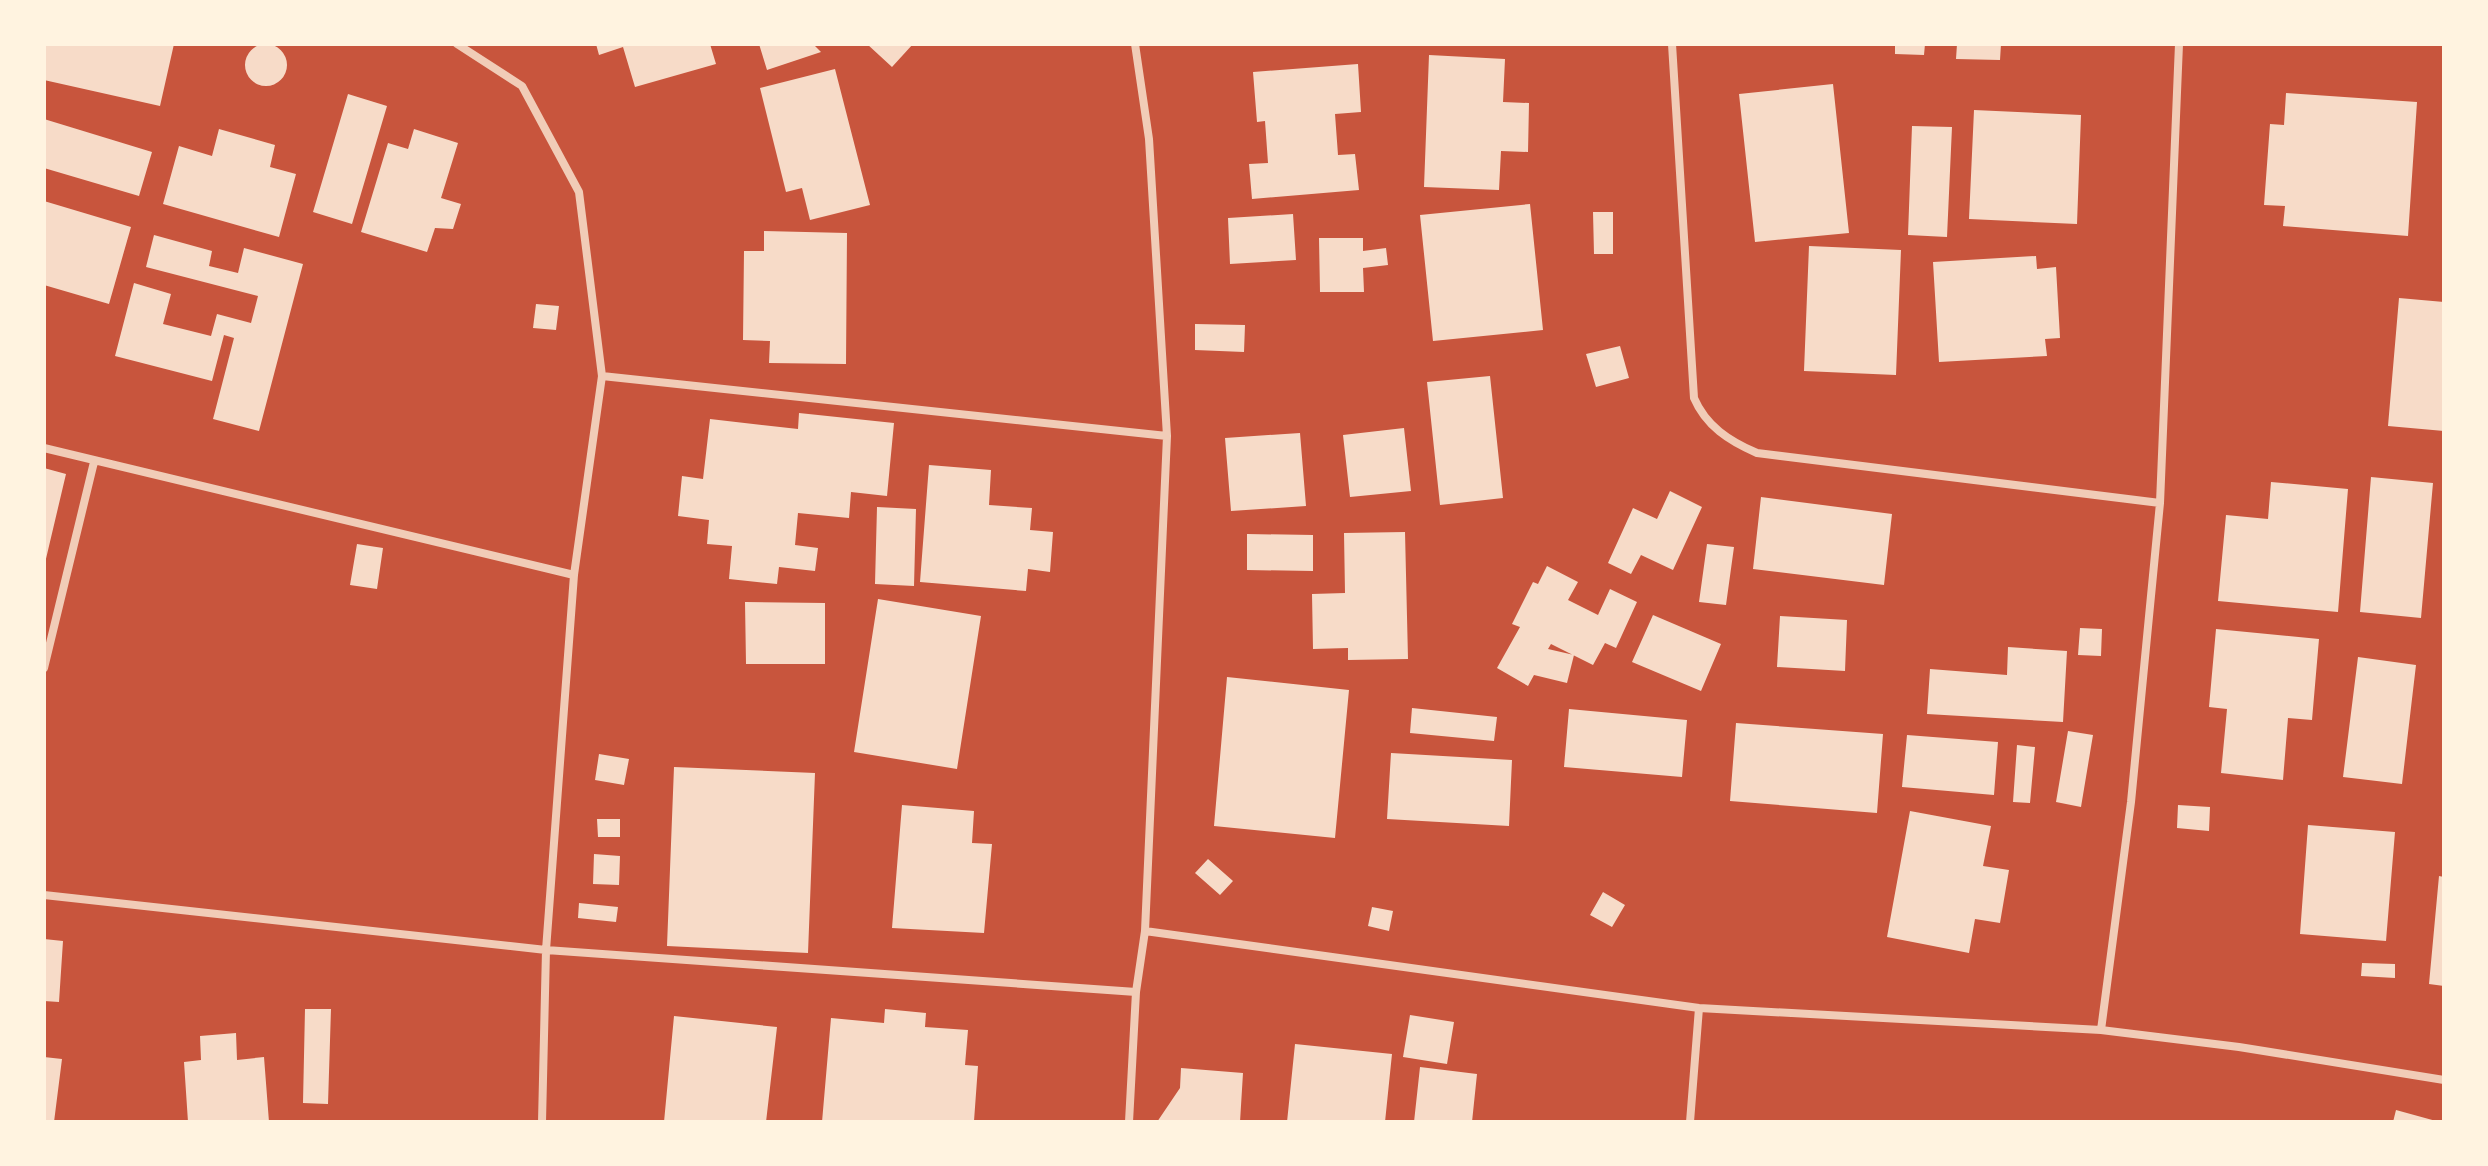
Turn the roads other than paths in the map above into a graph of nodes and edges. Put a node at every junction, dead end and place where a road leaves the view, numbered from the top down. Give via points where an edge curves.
1 (457, 44) edge
2 (1135, 44) edge
3 (1672, 44) edge
4 (2179, 44) edge
5 (602, 376) junction
6 (1167, 436) junction
7 (44, 448) edge
8 (94, 462) junction
9 (2160, 503) junction
10 (574, 575) junction
11 (44, 668) edge
12 (44, 895) edge
13 (1145, 931) junction
14 (546, 950) junction
15 (1136, 992) junction
16 (1699, 1008) junction
17 (2101, 1030) junction
18 (2444, 1080) edge
19 (542, 1122) edge
20 (1129, 1122) edge
21 (1690, 1122) edge

1 - 5 street via 522,86 579,192
2 - 6 street via 1149,139
3 - 9 street via 1694,398 1702,418 1735,444 1757,453
4 - 9 street
5 - 6 street
5 - 10 street
6 - 13 street
7 - 8 street
8 - 10 street
8 - 11 street
9 - 17 street via 2131,802
10 - 14 street
12 - 14 street
13 - 15 street
13 - 16 street
14 - 15 street
14 - 19 street
15 - 20 street
16 - 17 street
16 - 21 street
17 - 18 street

